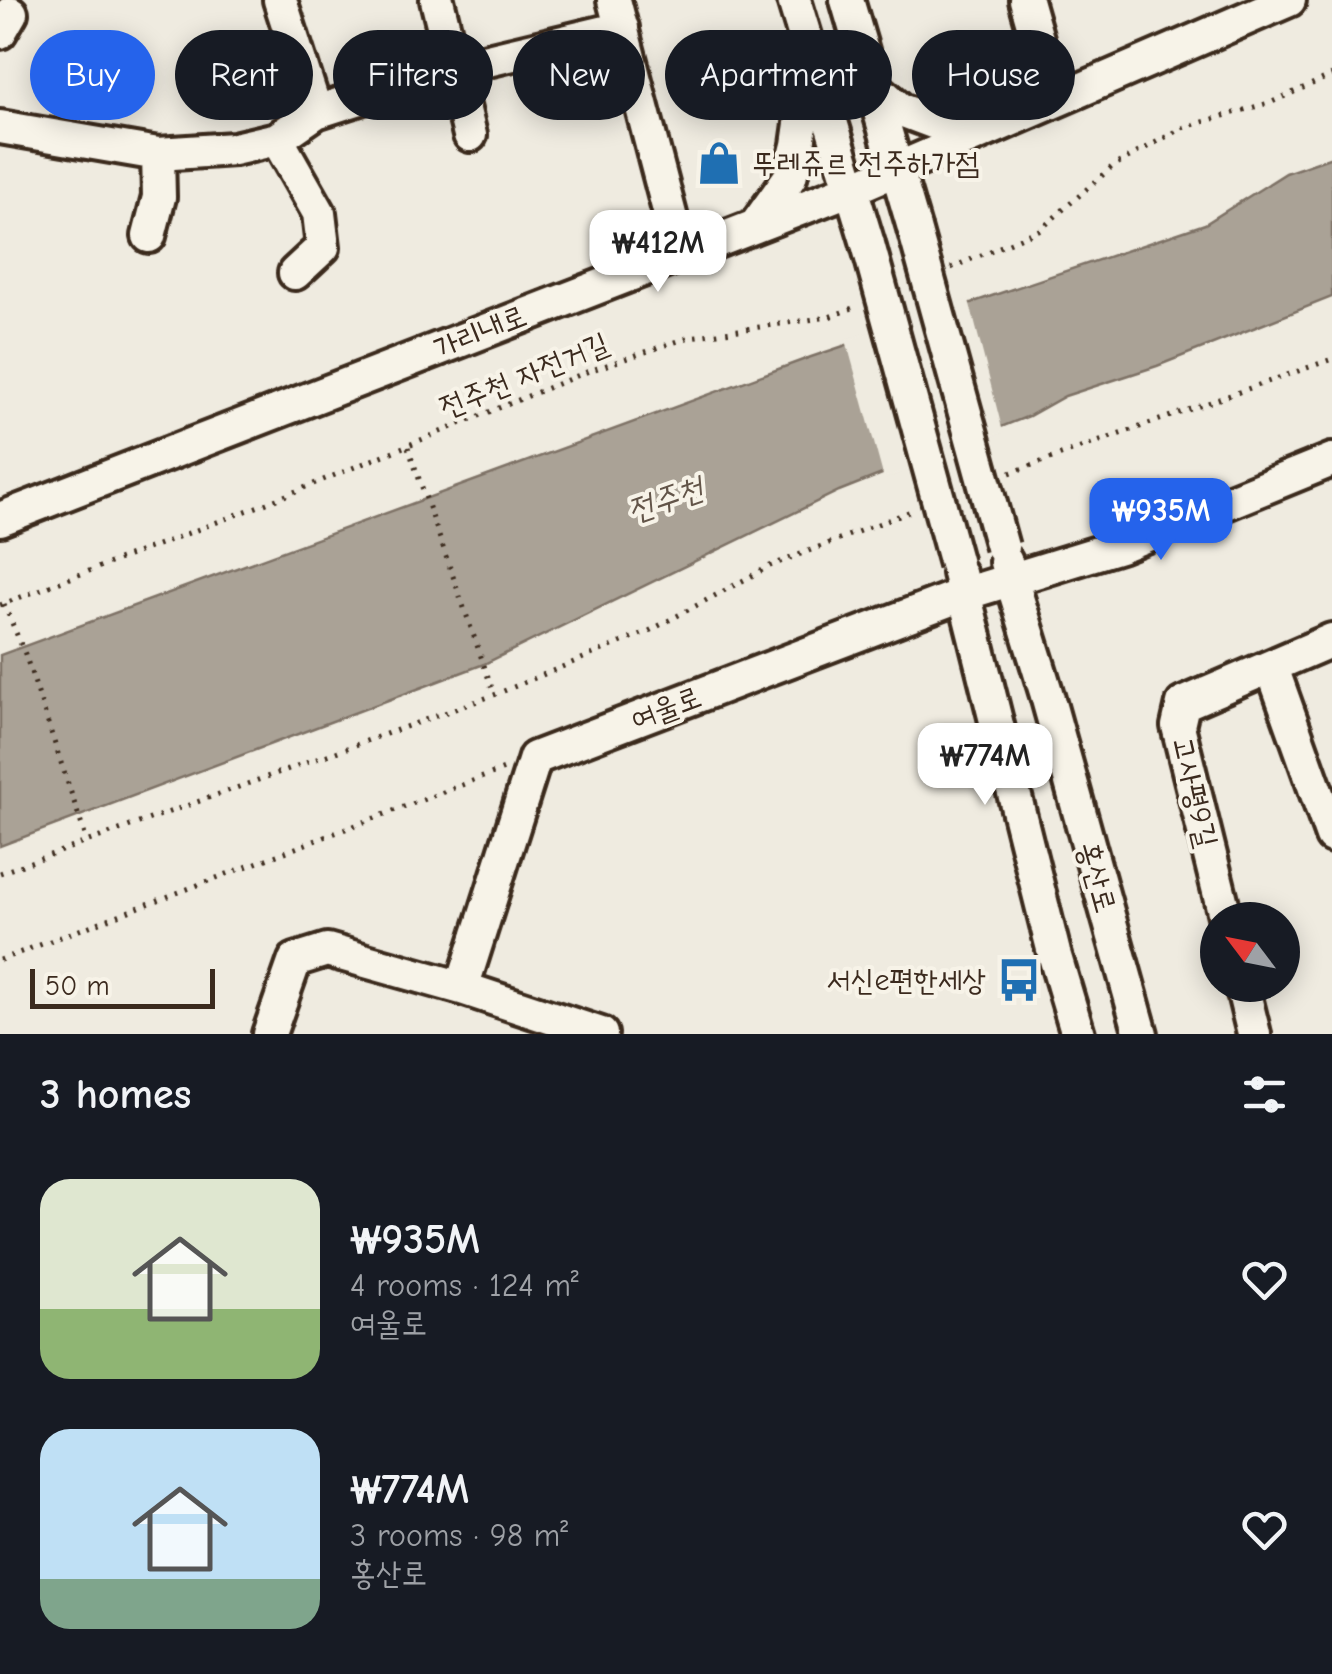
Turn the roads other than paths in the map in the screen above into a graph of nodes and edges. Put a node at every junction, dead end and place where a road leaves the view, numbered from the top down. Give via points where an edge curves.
1 (280, 0) edge
2 (437, 0) edge
3 (794, 0) edge
4 (847, 0) edge
5 (1026, 0) edge
6 (1289, 0) edge
7 (618, 14) edge
8 (444, 30) edge
9 (803, 30) edge
10 (856, 30) edge
11 (1035, 30) edge
12 (493, 55) edge
13 (1075, 89) edge
14 (892, 102) edge
15 (333, 107) edge
16 (316, 112) junction
17 (466, 120) edge
18 (802, 120) edge
19 (830, 120) edge
20 (883, 120) edge
21 (1005, 120) edge
22 (0, 127) edge
23 (470, 135) dead end
24 (970, 136) junction
25 (277, 139) junction
26 (158, 154) junction
27 (897, 168) junction
28 (851, 189) junction
29 (756, 225) junction
30 (150, 236) dead end
31 (680, 253) junction
32 (295, 272) dead end
33 (1332, 460) edge
34 (0, 520) edge
35 (960, 579) junction
36 (1011, 581) junction
37 (1332, 640) edge
38 (1272, 668) junction
39 (1332, 836) edge
40 (1221, 902) edge
41 (462, 988) junction
42 (1246, 1002) edge
43 (269, 1034) edge
44 (600, 1034) edge
45 (1078, 1034) edge
46 (1141, 1034) edge
47 (1254, 1034) edge

1 - 16 street
2 - 8 street
3 - 9 street, 홍산로
4 - 10 street, 홍산로
5 - 11 street
6 - 13 street, 가리내로
7 - 12 street
7 - 31 street
14 - 24 street
15 - 16 street
16 - 25 street
17 - 23 street
18 - 29 street via 790,177
19 - 28 street, 홍산로
20 - 27 street, 홍산로
21 - 24 street, 가리내로
22 - 26 street
24 - 27 street, 가리내로
25 - 26 street
25 - 32 street via 320,213 322,248
26 - 30 street via 159,197
27 - 28 street, 가리내로
27 - 36 street, 홍산로, bridge
28 - 29 street, 가리내로
28 - 35 street, 홍산로, bridge
29 - 31 street, 가리내로
31 - 34 street, 가리내로
33 - 36 street, 여울로 via 1120,546
35 - 36 street, 여울로
35 - 41 street, 여울로 via 535,758
35 - 45 street, 홍산로
36 - 46 street, 홍산로
37 - 38 street, 고사평9길
38 - 39 street
38 - 40 street, 고사평9길 via 1182,704 1178,726
41 - 43 street via 328,950 295,960
41 - 44 street
42 - 47 street

